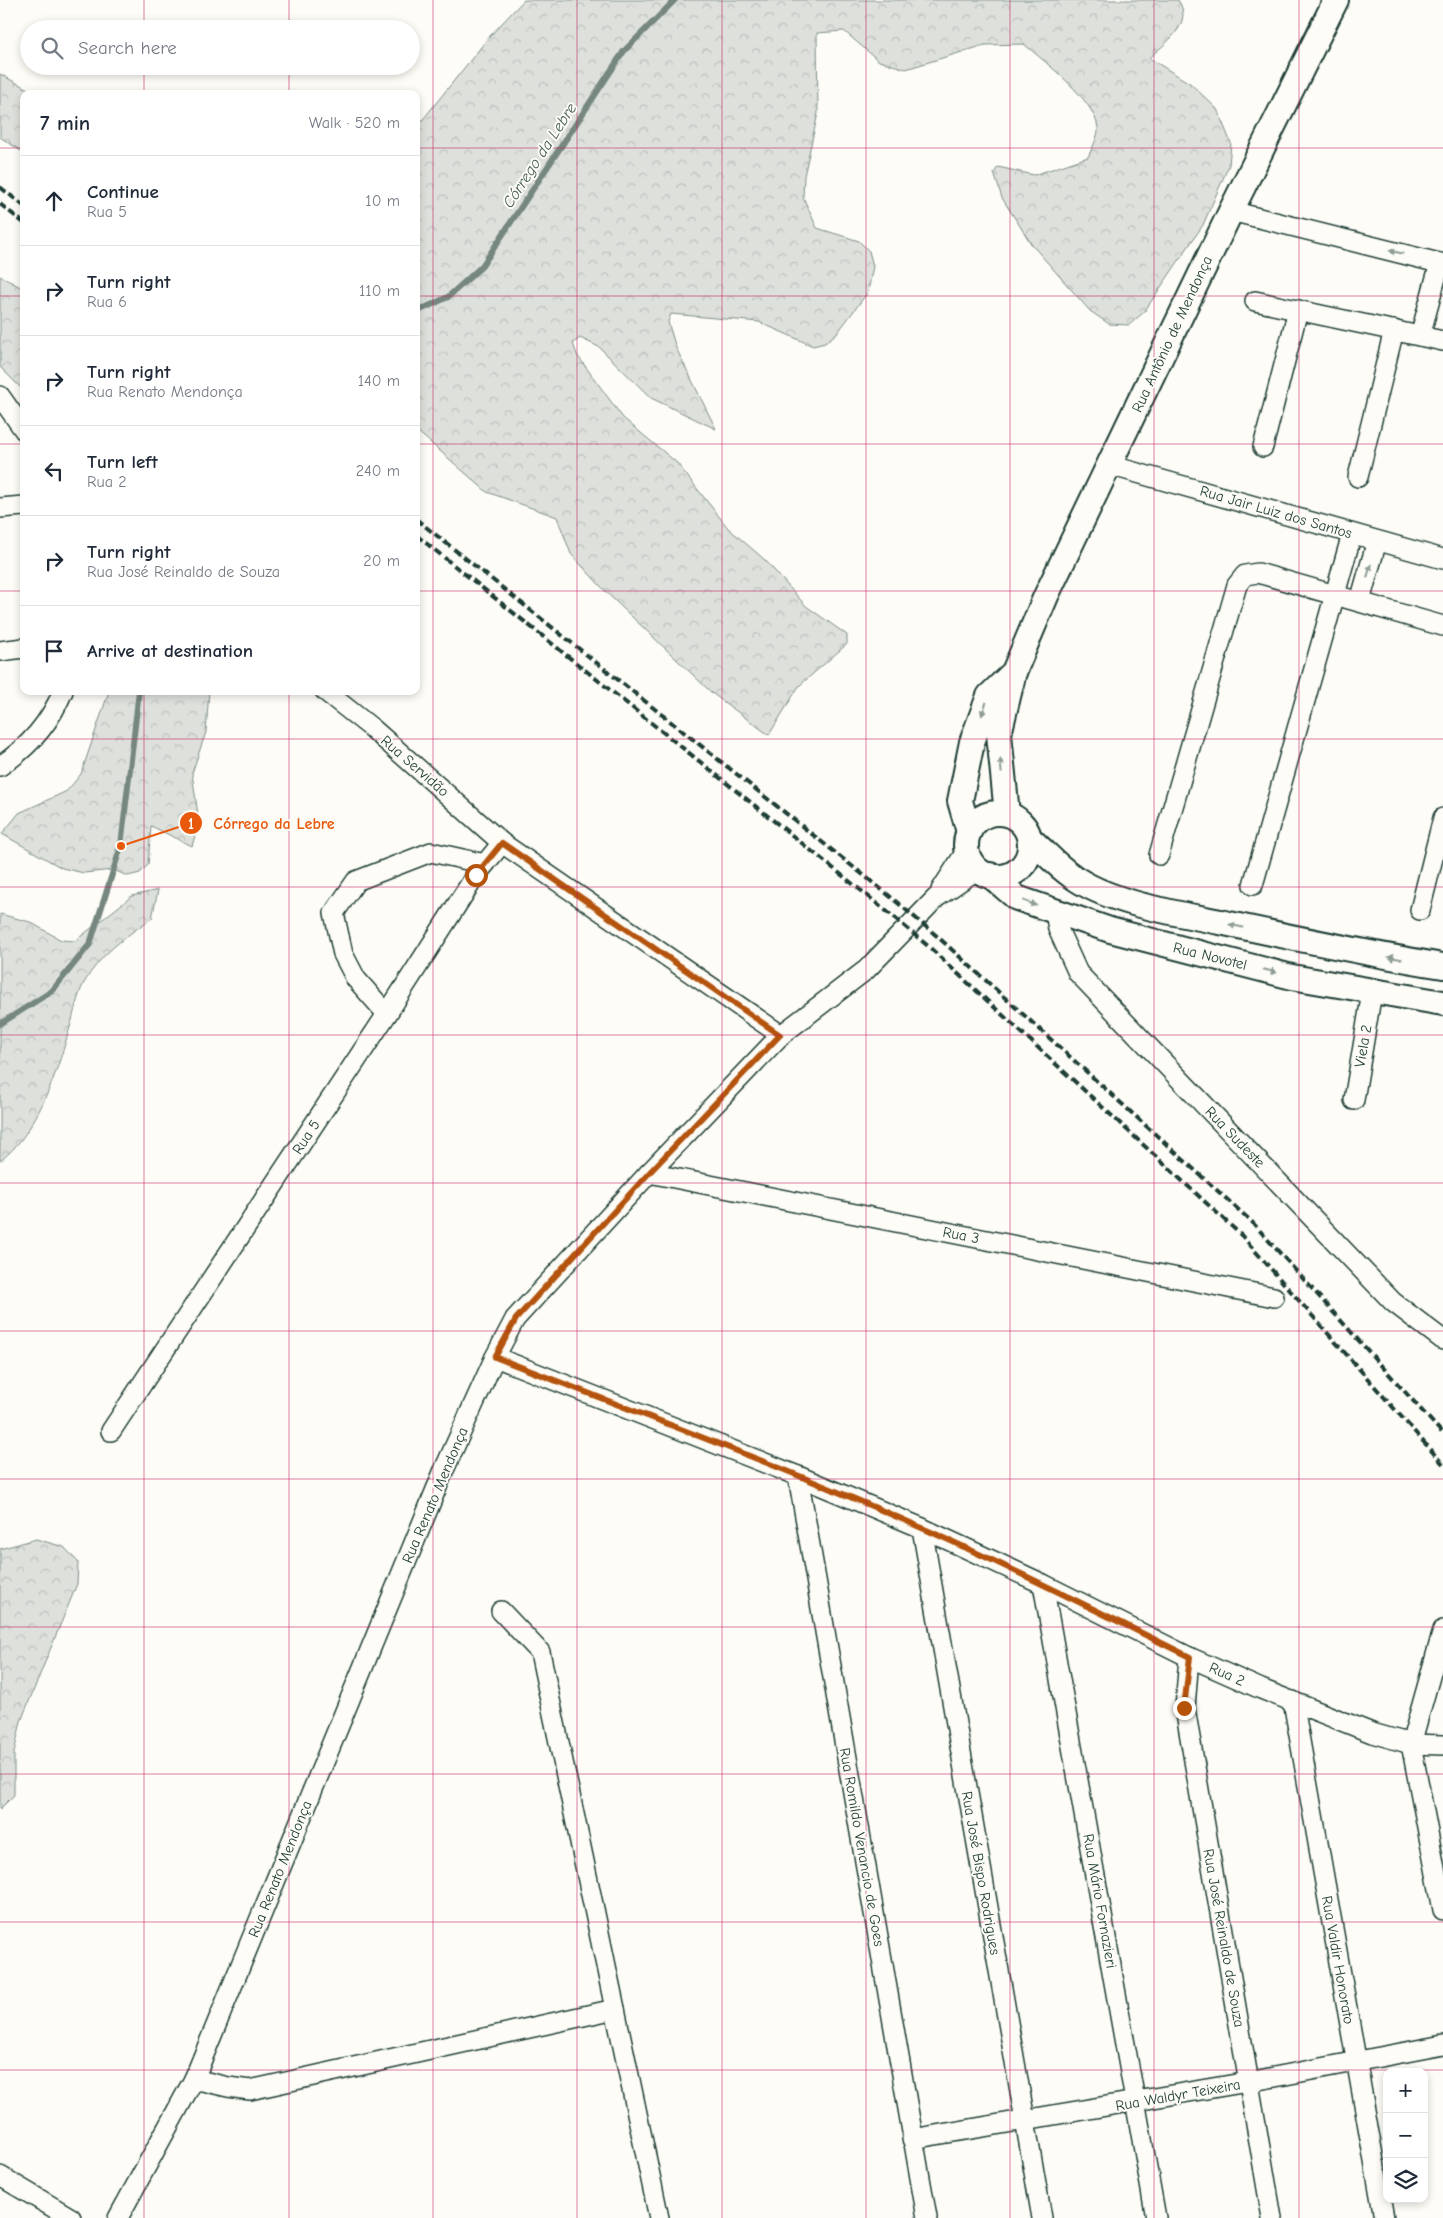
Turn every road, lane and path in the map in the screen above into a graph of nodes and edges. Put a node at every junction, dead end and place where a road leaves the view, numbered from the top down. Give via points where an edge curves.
1 (1336, 0) edge
2 (1231, 211) junction
3 (1442, 263) edge
4 (1255, 301) dead end
5 (1298, 310) junction
6 (1394, 330) junction
7 (1420, 336) junction
8 (1443, 341) edge
9 (0, 396) edge
10 (20, 424) edge
11 (1262, 447) dead end
12 (1109, 466) junction
13 (1358, 477) dead end
14 (20, 506) edge
15 (0, 508) edge
16 (1352, 534) junction
17 (1377, 541) junction
18 (1443, 559) edge
19 (1334, 594) junction
20 (1360, 601) junction
21 (1443, 626) edge
22 (20, 649) edge
23 (0, 652) edge
24 (1014, 672) junction
25 (61, 695) edge
26 (330, 695) edge
27 (0, 766) edge
28 (1007, 814) junction
29 (1443, 818) edge
30 (1030, 839) junction
31 (502, 843) junction
32 (1159, 855) dead end
33 (976, 856) junction
34 (486, 864) junction
35 (1253, 885) dead end
36 (1420, 910) dead end
37 (1055, 912) junction
38 (1443, 966) edge
39 (1372, 992) junction
40 (1443, 1003) edge
41 (387, 1014) junction
42 (780, 1035) junction
43 (1354, 1100) dead end
44 (649, 1173) junction
45 (1274, 1297) dead end
46 (1443, 1340) edge
47 (495, 1357) junction
48 (111, 1431) dead end
49 (798, 1476) junction
50 (922, 1528) junction
51 (1043, 1584) junction
52 (501, 1611) dead end
53 (1443, 1630) edge
54 (1190, 1657) junction
55 (1292, 1701) junction
56 (1411, 1744) junction
57 (1443, 1745) edge
58 (1443, 1910) edge
59 (615, 2009) junction
60 (1443, 2045) edge
61 (1356, 2062) junction
62 (194, 2079) junction
63 (1248, 2082) junction
64 (1137, 2102) junction
65 (1024, 2121) junction
66 (912, 2139) junction
67 (0, 2176) edge
68 (71, 2218) edge
69 (118, 2218) edge
70 (659, 2218) edge
71 (927, 2218) edge
72 (1042, 2218) edge
73 (1156, 2218) edge
74 (1272, 2218) edge
75 (1384, 2218) edge

1 - 2 street, Rua Antônio de Mendonça
3 -> 2 street
2 - 12 street, Rua Antônio de Mendonça
3 - 7 street
4 - 5 street
5 - 6 street
5 - 11 street
6 - 7 street
6 - 13 street
7 - 8 street
9 - 10 street
12 - 16 street, Rua Jair Luiz dos Santos
12 - 24 street, Rua Antônio de Mendonça via 1046,596
14 - 15 street
16 - 17 street, Rua Jair Luiz dos Santos
16 - 19 street
17 - 18 street, Rua Jair Luiz dos Santos
20 -> 17 street
19 - 20 street
19 - 32 street via 1258,573 1245,576 1237,585
19 - 35 street
20 - 21 street
22 - 23 street
28 -> 24 street, Rua Antônio de Mendonça via 998,734
24 -> 33 street, Rua Antônio de Mendonça via 989,696 972,742 960,801
25 - 27 street via 36,736
26 - 31 street, Rua Servidão
28 - 30 street via 1022,823
28 - 33 street via 989,814 981,818
29 - 36 street
30 - 33 street via 1028,857 1016,871 999,876
38 -> 30 street via 1363,953 1190,916 1107,894 1073,877
31 - 34 street, Rua 5
31 - 42 street, Rua Servidão
33 -> 37 street, Rua Novotel via 1017,898
33 - 42 street, Rua Renato Mendonça via 866,970
34 - 41 street, Rua 5
34 - 41 street via 431,852 356,881 334,913 343,954 356,979
37 -> 39 street, Rua Novotel via 1110,930 1283,975
37 - 46 street, Rua Sudeste via 1058,929 1078,974 1394,1302
39 - 40 street, Rua Novotel
39 - 43 street, Viela 2
41 - 48 street, Rua 5
42 - 44 street, Rua Renato Mendonça
44 - 45 street, Rua 3
44 - 47 street, Rua Renato Mendonça via 516,1319
47 - 49 street, Rua 2
47 - 62 street, Rua Renato Mendonça via 440,1479
49 - 50 street, Rua 2
49 - 66 street, Rua Romildo Venancio de Goes
50 - 51 street, Rua 2
50 - 65 street, Rua José Bispo Rodrigues
51 - 54 street, Rua 2
51 - 64 street, Rua Mário Fornazieri
52 - 59 street via 540,1652
53 - 56 street
54 - 55 street, Rua 2
54 - 63 street, Rua José Reinaldo de Souza via 1184,1708
55 - 56 street, Rua 2 via 1372,1733
55 - 61 street, Rua Valdir Honorato
56 - 57 street, Rua 2
56 - 58 street
59 - 62 street via 250,2090
59 - 70 street
60 - 61 street, Rua Waldyr Teixeira
61 - 63 street, Rua Waldyr Teixeira
61 - 75 street, Rua Valdir Honorato
62 - 69 street, Rua Renato Mendonça
63 - 64 street, Rua Waldyr Teixeira
63 - 74 street, Rua José Reinaldo de Souza
64 - 65 street, Rua Waldyr Teixeira
64 - 73 street, Rua Mário Fornazieri
65 - 66 street, Rua Waldyr Teixeira
65 - 72 street, Rua José Bispo Rodrigues
66 - 71 street, Rua Romildo Venancio de Goes
67 - 68 street

